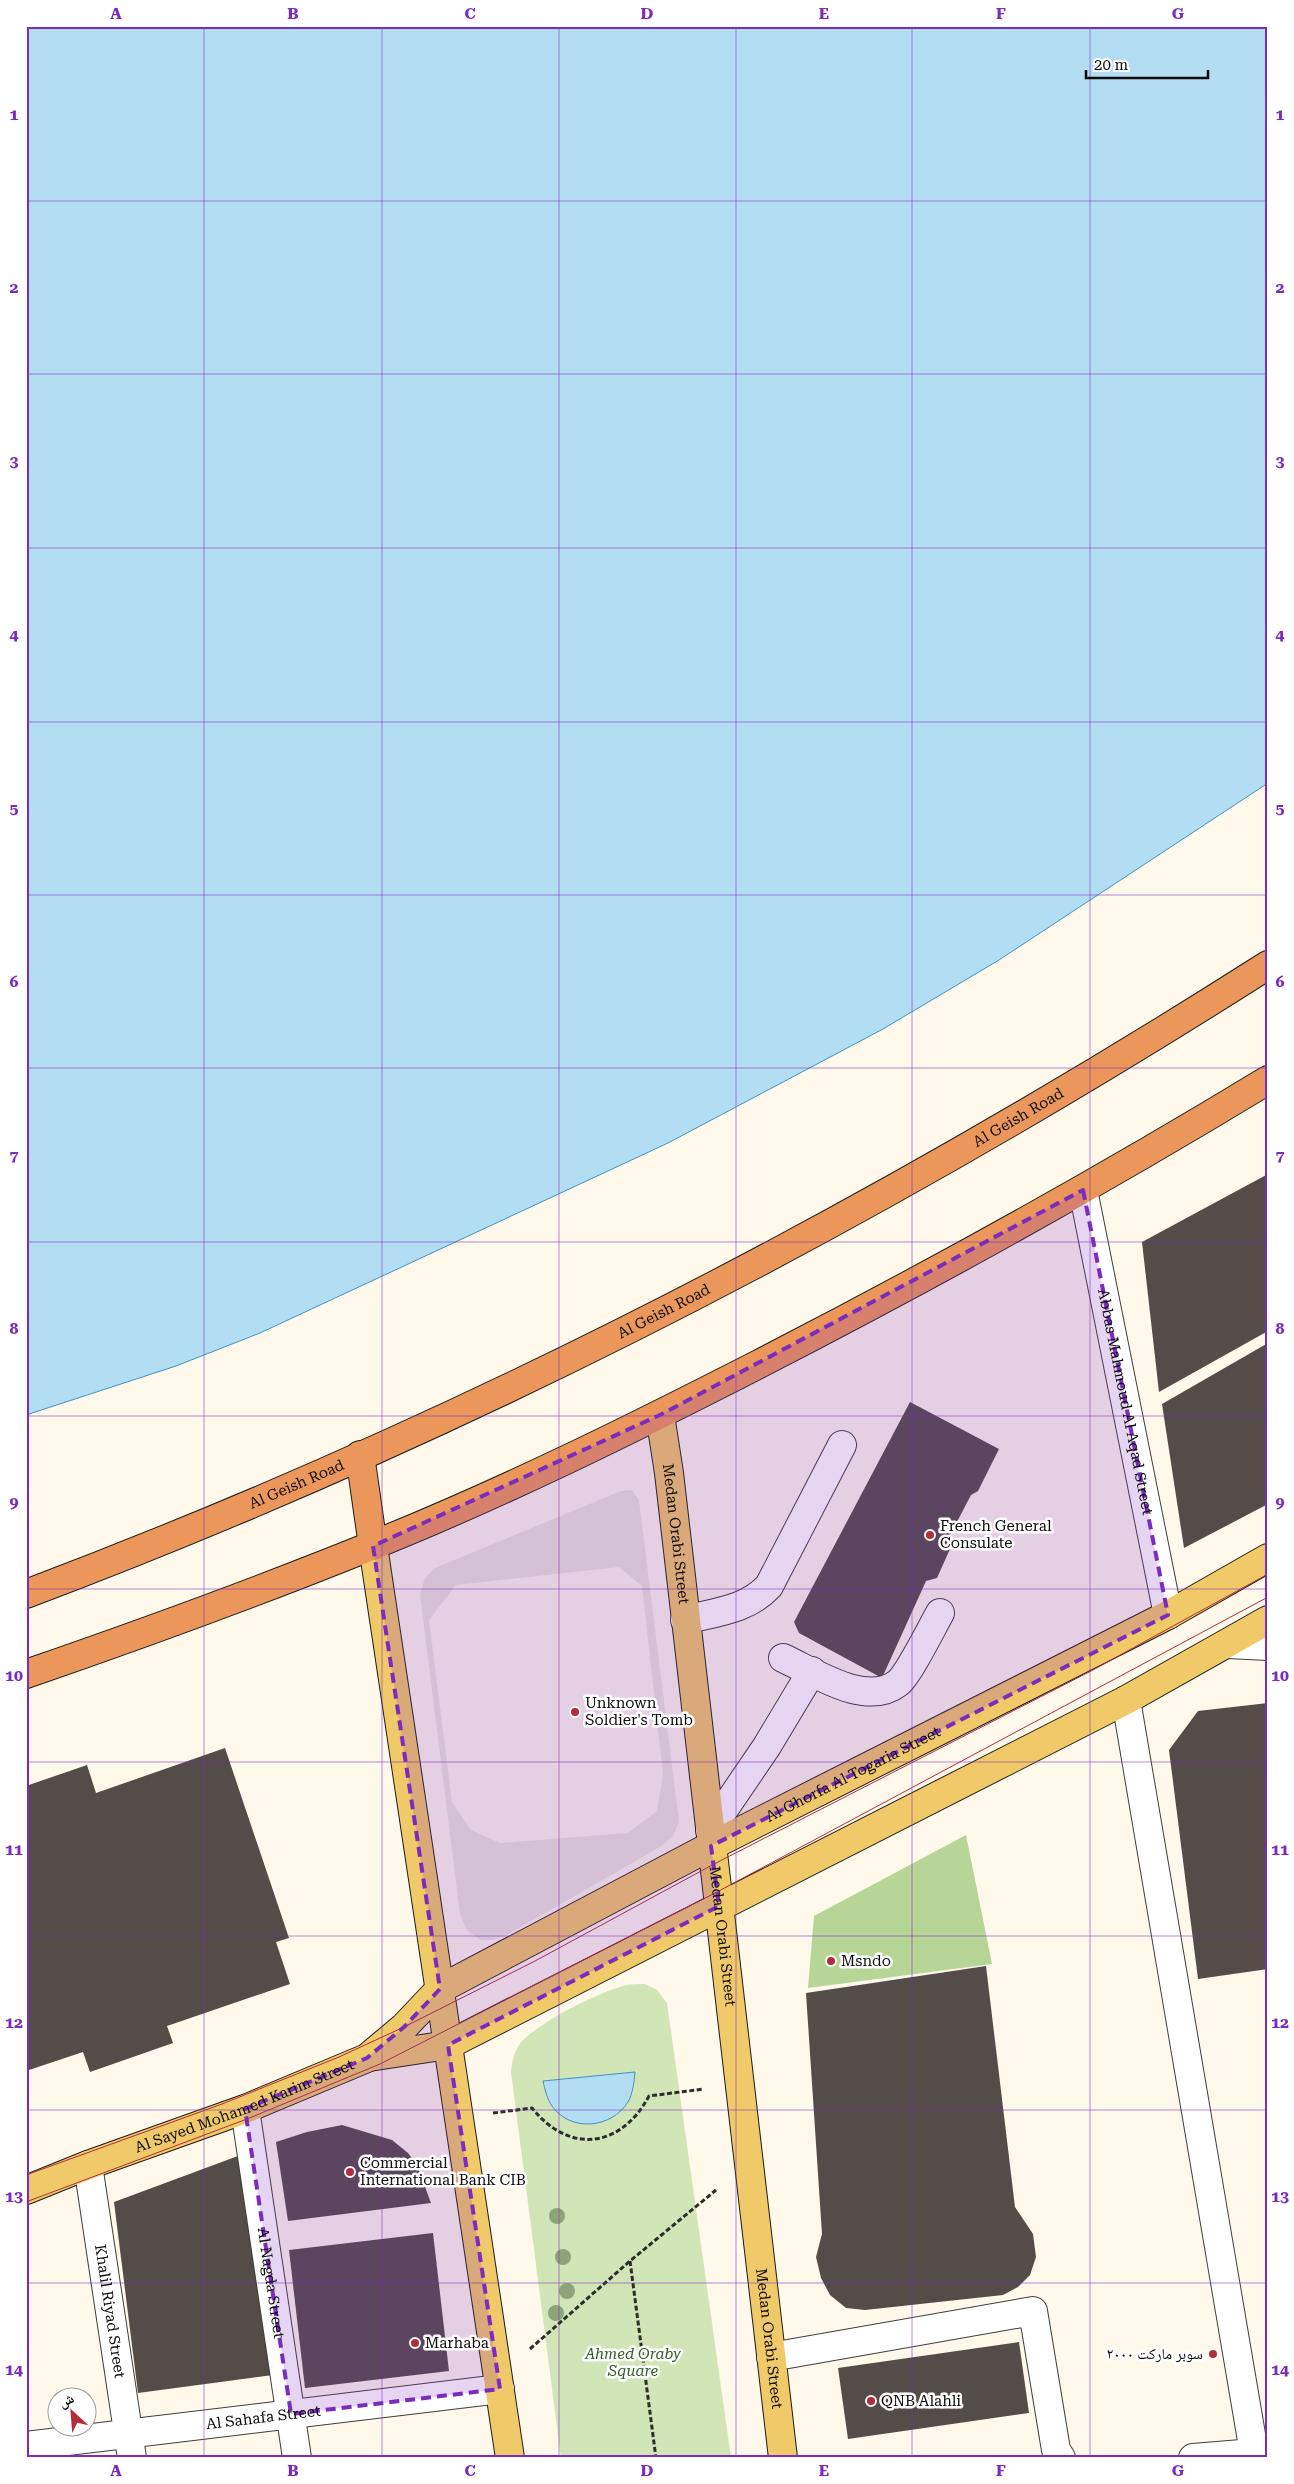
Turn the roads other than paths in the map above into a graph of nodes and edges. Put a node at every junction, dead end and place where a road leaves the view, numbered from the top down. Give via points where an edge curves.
1 (1268, 965) edge
2 (1268, 1080) edge
3 (1083, 1190) junction
4 (660, 1415) junction
5 (842, 1445) dead end
6 (360, 1455) junction
7 (373, 1546) junction
8 (1268, 1558) edge
9 (26, 1594) edge
10 (940, 1613) dead end
11 (1168, 1615) junction
12 (686, 1620) junction
13 (1268, 1620) edge
14 (1228, 1644) junction
15 (1268, 1646) edge
16 (783, 1658) dead end
17 (812, 1671) junction
18 (26, 1674) edge
19 (1126, 1700) junction
20 (711, 1838) junction
21 (719, 1906) junction
22 (440, 1989) junction
23 (448, 2045) junction
24 (367, 2058) junction
25 (245, 2109) junction
26 (88, 2165) junction
27 (26, 2190) edge
28 (771, 2357) junction
29 (499, 2383) junction
30 (291, 2414) junction
31 (26, 2446) edge
32 (130, 2446) edge
33 (1059, 2454) edge
34 (1255, 2456) edge
35 (297, 2458) edge
36 (510, 2458) edge
37 (783, 2458) edge
38 (1193, 2458) edge

1 - 6 highway, Al Geish Road via 1037,1107 872,1202 542,1372
2 - 3 highway
3 - 4 highway
3 - 11 street, Abbas Mahmoud Al Aqad Street
4 - 7 highway
4 - 12 main road, Medan Orabi Street
5 - 12 street via 769,1586 758,1598 746,1604
6 - 7 highway
6 - 9 highway, Al Geish Road
7 - 18 highway
7 - 22 main road
8 - 11 main road, Al Ghorfa Al Togaria Street
10 - 17 street via 898,1682 872,1693 845,1687
11 - 20 main road, Al Ghorfa Al Togaria Street
12 - 20 main road, Medan Orabi Street
13 - 14 main road
14 - 15 street
14 - 19 main road
16 - 17 street
17 - 20 street
19 - 21 main road
19 - 34 street
20 - 21 main road, Medan Orabi Street
20 - 22 main road, Al Ghorfa Al Togaria Street
21 - 23 main road
21 - 28 main road, Medan Orabi Street
22 - 23 main road
22 - 24 main road, Al Sayed Mohamed Karim Street via 404,2027
23 - 24 main road
23 - 29 main road
24 - 25 main road, Al Sayed Mohamed Karim Street
25 - 26 main road, Al Sayed Mohamed Karim Street
25 - 30 street, Al Nagda Street
26 - 27 main road, Al Sayed Mohamed Karim Street
26 - 32 street, Khalil Riyad Street
28 - 33 street via 1033,2311
28 - 37 main road, Medan Orabi Street
29 - 30 street, Al Sahafa Street
29 - 36 main road
30 - 32 street, Al Sahafa Street
30 - 35 street, Al Nagda Street
31 - 32 street, Al Sahafa Street
34 - 38 street

